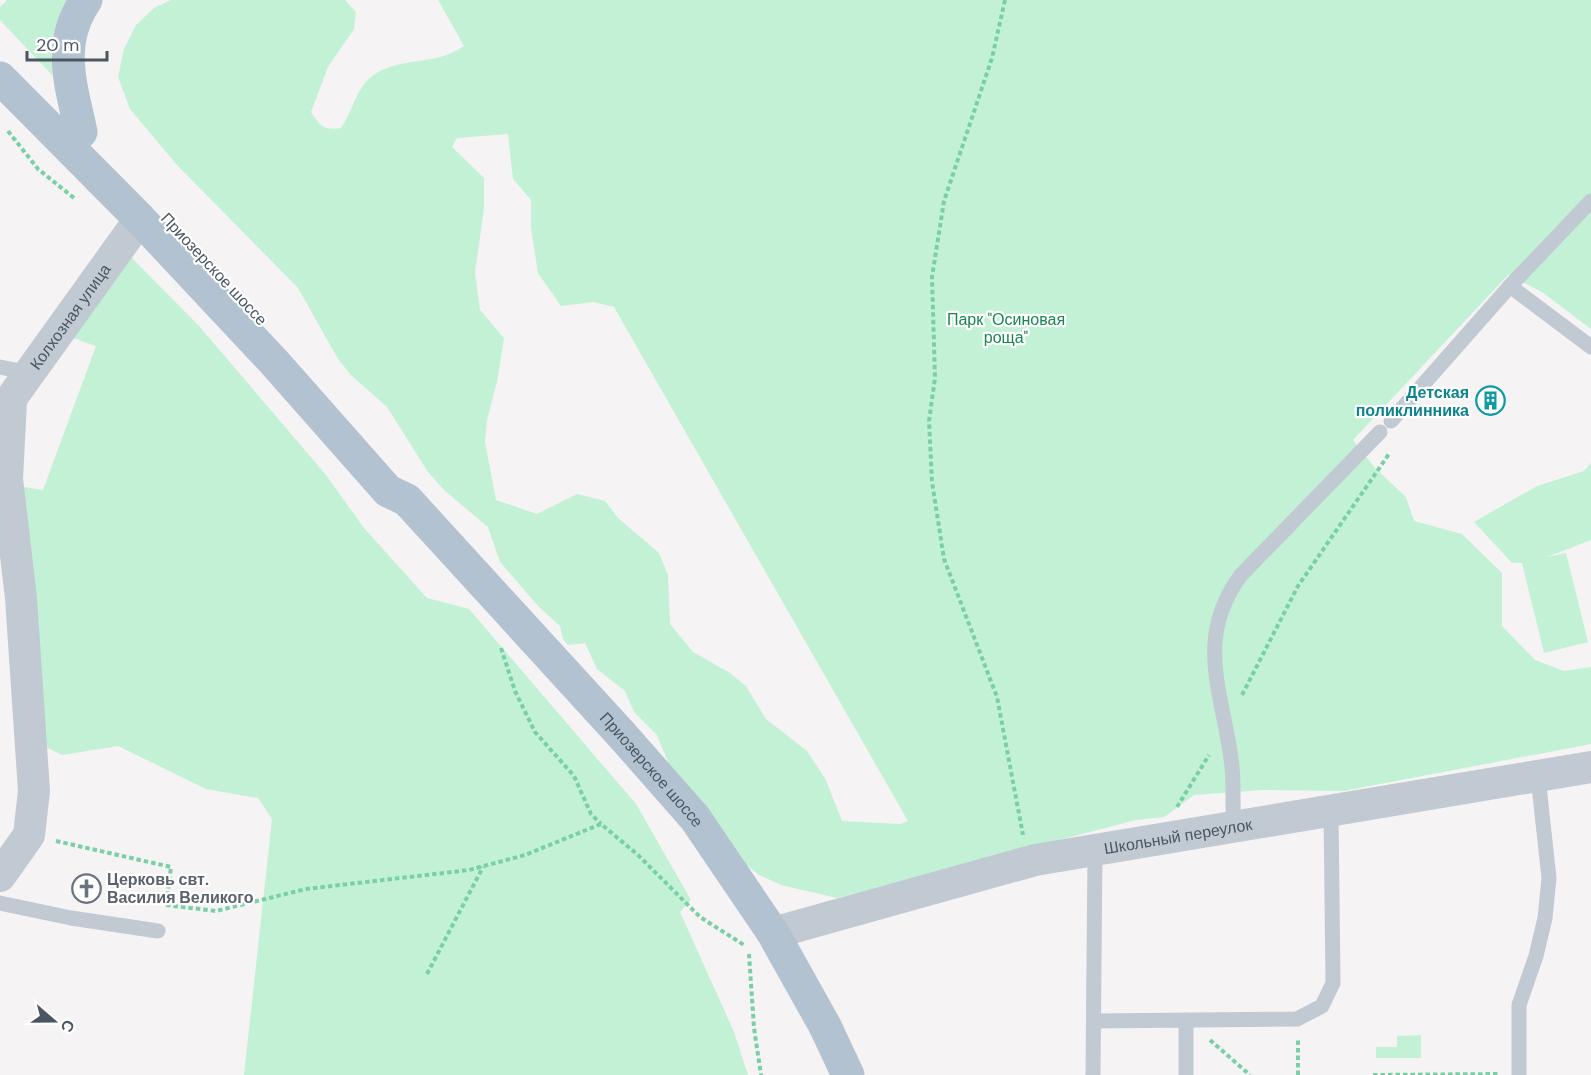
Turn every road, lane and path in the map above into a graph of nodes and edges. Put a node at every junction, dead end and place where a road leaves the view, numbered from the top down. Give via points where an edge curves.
1 (86, 0) edge
2 (1005, 0) edge
3 (0, 55) edge
4 (0, 78) edge
5 (12, 97) edge
6 (81, 132) junction
7 (1591, 201) edge
8 (140, 219) junction
9 (1510, 286) junction
10 (1591, 346) edge
11 (0, 367) edge
12 (31, 373) junction
13 (6, 408) edge
14 (1393, 450) dead end
15 (407, 500) junction
16 (498, 637) dead end
17 (1225, 725) junction
18 (1591, 767) edge
19 (1538, 777) junction
20 (1331, 811) junction
21 (602, 824) junction
22 (1234, 827) junction
23 (29, 835) junction
24 (1154, 840) junction
25 (1095, 850) junction
26 (1035, 860) junction
27 (483, 867) junction
28 (0, 876) edge
29 (0, 903) edge
30 (159, 931) dead end
31 (773, 933) junction
32 (427, 974) dead end
33 (1298, 1019) junction
34 (1186, 1020) junction
35 (1094, 1021) junction
36 (761, 1075) edge
37 (848, 1075) edge
38 (1093, 1075) edge
39 (1186, 1075) edge
40 (1250, 1075) edge
41 (1298, 1075) edge
42 (1373, 1075) edge
43 (1519, 1075) edge

1 - 6 main road via 68,34 69,71
2 - 26 path via 992,58 944,201 932,276 935,378 929,421 932,482 944,559 996,697 1021,831
3 - 6 main road, Приозерское шоссе
4 - 5 main road, Приозерское шоссе
5 - 8 main road, Приозерское шоссе
6 - 15 main road, Приозерское шоссе via 286,345 399,478
7 - 9 lane
8 - 12 street, Колхозная улица
8 - 15 main road, Приозерское шоссе via 388,491
9 - 10 lane
9 - 17 lane via 1386,427 1227,594 1219,617 1214,655 1215,684
11 - 12 lane
12 - 13 street, Колхозная улица
13 - 23 street via 7,479 21,598 34,791
14 - 17 path via 1298,586
15 - 31 main road, Приозерское шоссе via 695,818
16 - 21 path via 515,691 535,732 574,776 591,814
17 - 22 lane via 1232,768
17 - 24 path
18 - 19 street, Школьный переулок
19 - 20 street, Школьный переулок
19 - 43 lane via 1549,878 1545,918 1519,1005
20 - 22 street, Школьный переулок
20 - 33 lane via 1333,983 1322,1006
21 - 27 path
21 - 36 path via 700,917 749,948
22 - 24 street, Школьный переулок
23 - 27 path via 171,867 166,905 216,911 306,889
23 - 28 street
24 - 25 street, Школьный переулок
25 - 26 street, Школьный переулок
25 - 35 lane
26 - 31 street, Школьный переулок
27 - 32 path
29 - 30 lane
31 - 37 main road, Приозерское шоссе
33 - 34 lane
33 - 41 path
34 - 35 lane
34 - 39 lane
34 - 40 path
35 - 38 lane
42 - 43 path

